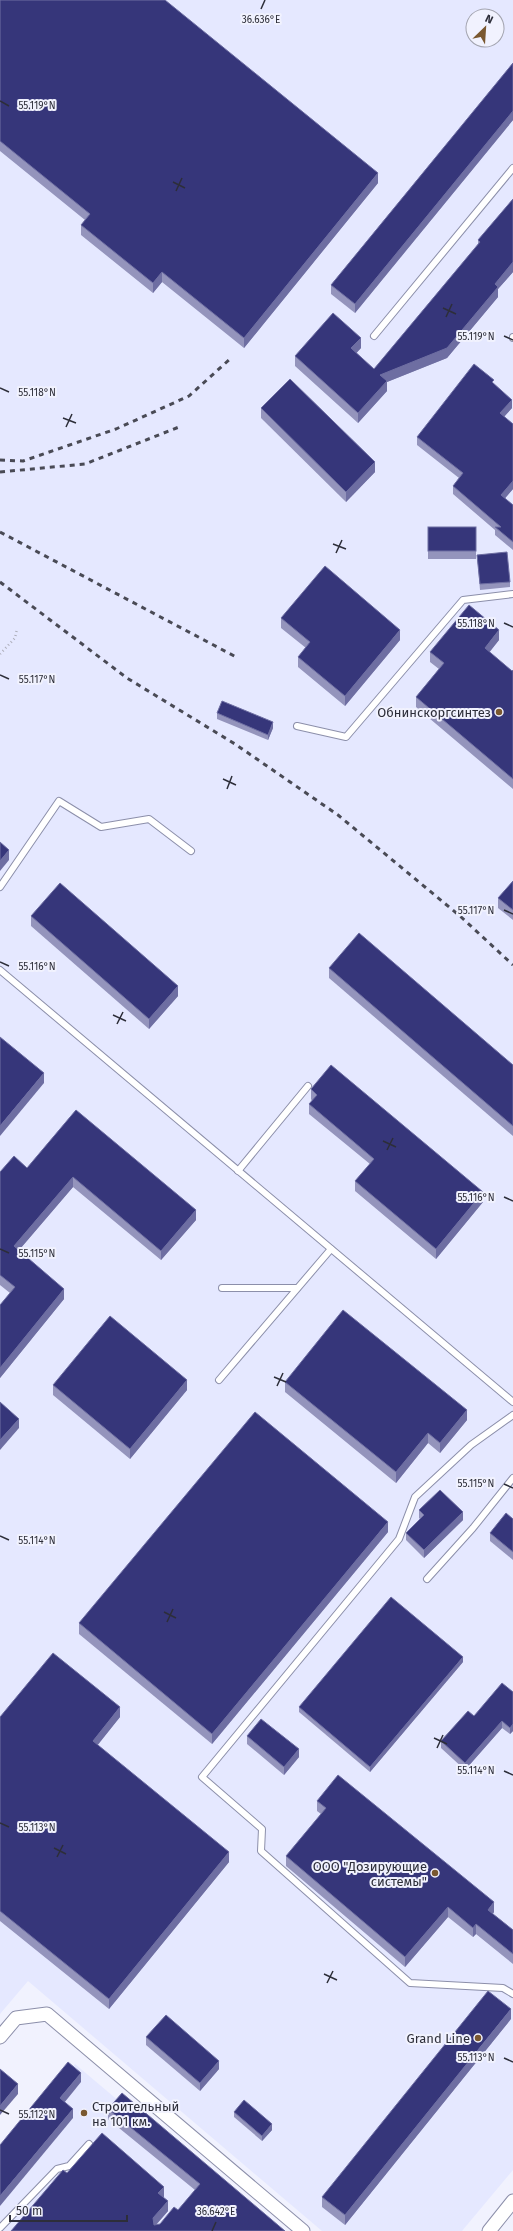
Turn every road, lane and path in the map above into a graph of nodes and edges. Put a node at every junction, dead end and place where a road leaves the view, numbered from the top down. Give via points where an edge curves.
1 (513, 168) edge
2 (374, 336) dead end
3 (513, 594) edge
4 (17, 629) dead end
5 (0, 654) edge
6 (297, 726) dead end
7 (191, 851) dead end
8 (0, 887) edge
9 (0, 970) edge
10 (308, 1086) dead end
11 (238, 1171) junction
12 (331, 1248) junction
13 (222, 1288) dead end
14 (297, 1288) junction
15 (219, 1380) dead end
16 (513, 1402) edge
17 (513, 1415) edge
18 (513, 1478) edge
19 (427, 1579) dead end
20 (513, 1994) edge
21 (0, 2037) edge
22 (90, 2144) edge
23 (513, 2201) edge
24 (0, 2228) edge
25 (303, 2231) edge
26 (489, 2231) edge

1 - 2 lane
3 - 6 lane via 463,600 346,737
4 - 5 path via 15,638
7 - 8 lane via 149,819 102,828 59,801
9 - 11 lane
10 - 11 lane
11 - 12 lane
12 - 14 lane
12 - 16 lane
13 - 14 lane
14 - 15 lane
17 - 20 lane via 471,1445 415,1498 399,1539 202,1777 262,1829 261,1851 410,1983 503,1988
18 - 19 lane
21 - 25 street via 16,2018 47,2014
22 - 24 lane via 68,2166 56,2169
23 - 26 street

